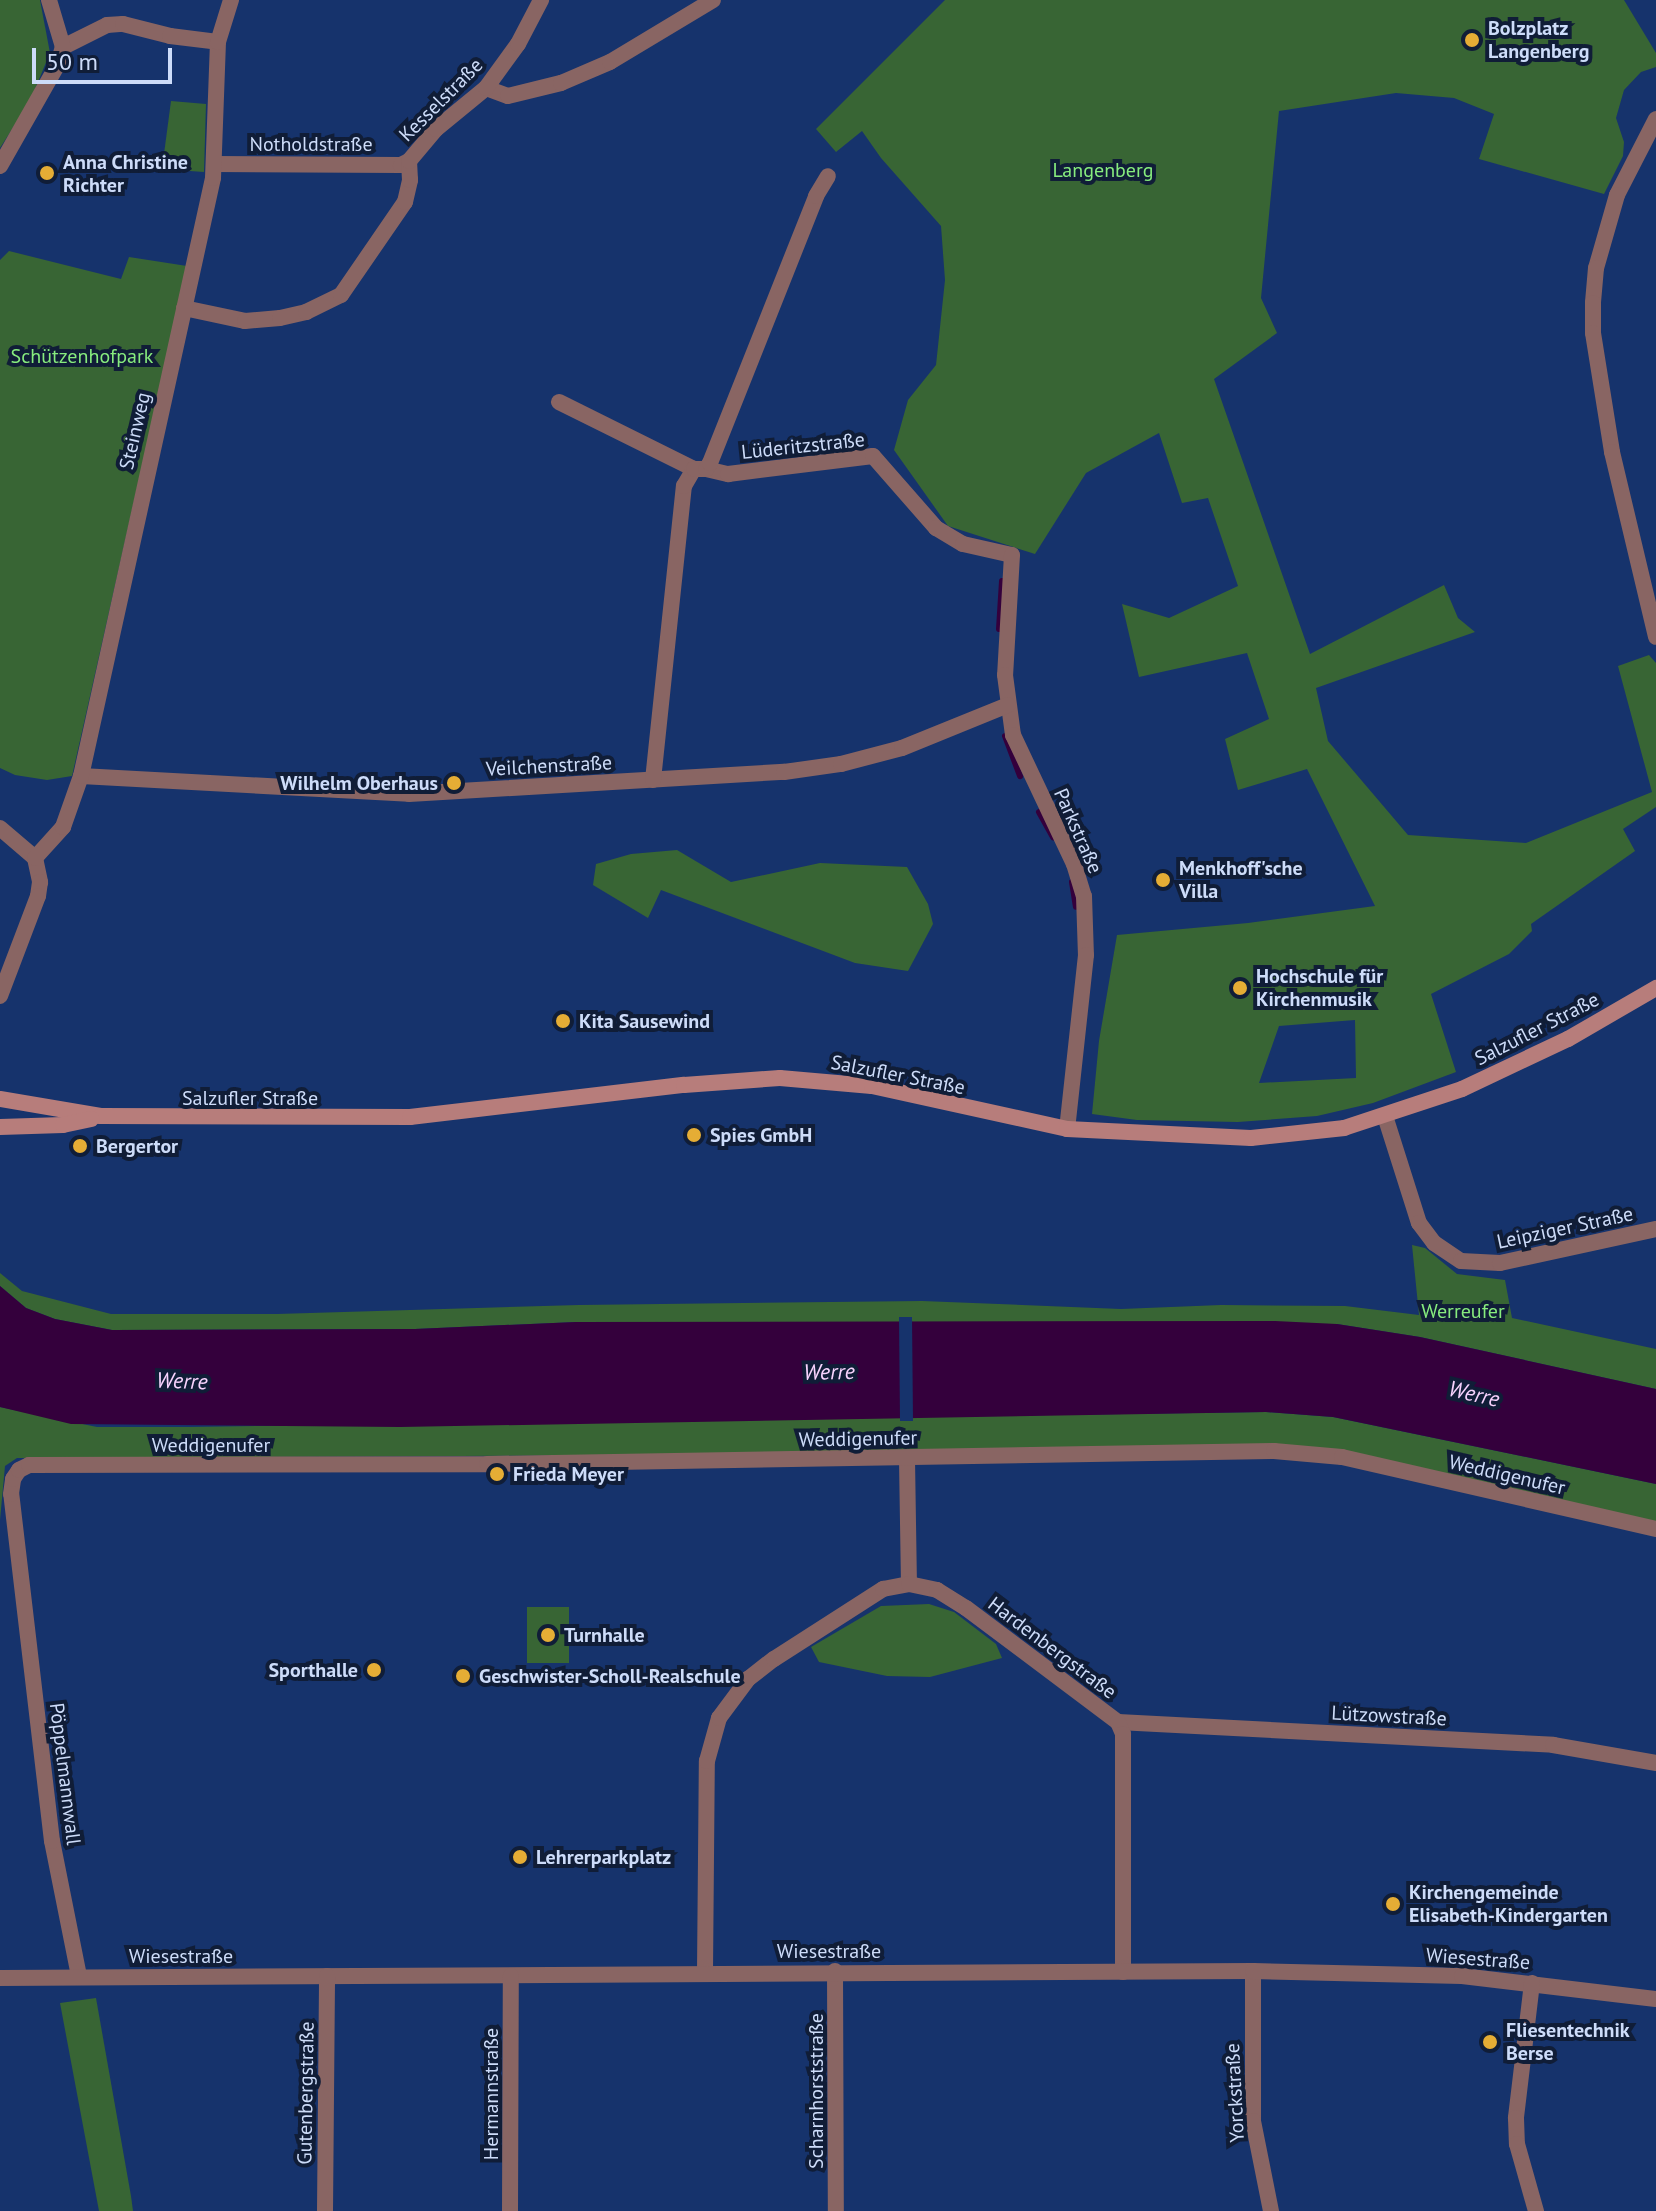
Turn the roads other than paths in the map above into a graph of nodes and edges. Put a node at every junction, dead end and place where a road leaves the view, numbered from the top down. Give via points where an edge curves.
1 (49, 0) edge
2 (231, 0) edge
3 (541, 0) edge
4 (713, 0) edge
5 (211, 42) junction
6 (63, 47) junction
7 (486, 88) junction
8 (1656, 119) edge
9 (409, 161) junction
10 (214, 164) junction
11 (0, 166) edge
12 (828, 176) dead end
13 (184, 308) junction
14 (559, 402) dead end
15 (700, 469) junction
16 (1012, 555) joint
17 (1656, 637) edge
18 (1008, 705) junction
19 (81, 776) junction
20 (653, 780) junction
21 (0, 828) edge
22 (35, 858) junction
23 (1656, 988) edge
24 (0, 996) edge
25 (0, 1099) edge
26 (101, 1116) junction
27 (1385, 1116) junction
28 (0, 1127) edge
29 (1067, 1129) junction
30 (1656, 1229) edge
31 (907, 1459) junction
32 (53, 1465) joint
33 (1656, 1529) edge
34 (909, 1584) junction
35 (1118, 1722) junction
36 (1656, 1763) edge
37 (835, 1971) junction
38 (1253, 1971) junction
39 (705, 1972) junction
40 (1123, 1972) junction
41 (79, 1976) junction
42 (327, 1976) junction
43 (511, 1976) junction
44 (0, 1978) edge
45 (1532, 1983) junction
46 (1656, 1999) edge
47 (325, 2211) edge
48 (510, 2211) edge
49 (836, 2211) edge
50 (1271, 2211) edge
51 (1536, 2211) edge

1 - 6 street
2 - 5 street, Steinweg
3 - 7 street, Kesselstraße
4 - 7 street via 610,62 561,83 508,96
5 - 6 street via 123,24 107,25
5 - 10 street, Steinweg
6 - 11 street via 32,116
7 - 9 street, Kesselstraße via 436,129
8 - 17 street via 1617,195 1596,268 1593,303 1612,452
9 - 10 street, Notholdstraße
9 - 13 street, Kesselstraße via 405,202 341,295 306,312 245,321
10 - 13 street, Steinweg
12 - 15 street, Lüderitzstraße
13 - 19 street, Steinweg
14 - 15 street, Lüderitzstraße
15 - 16 street, Lüderitzstraße via 728,474 873,456 936,528 963,544
15 - 20 street, Lüderitzstraße via 684,486
16 - 18 street, Parkstraße
18 - 20 street, Veilchenstraße via 902,748 841,764
18 - 29 street, Parkstraße via 1013,735 1084,896 1086,955
19 - 20 street, Veilchenstraße via 409,794
19 - 22 street, Steinweg via 63,827
21 - 22 street
22 - 24 street via 38,896
23 - 27 main road, Salzufler Straße via 1518,1064
25 - 26 main road, Salzufler Straße
26 - 28 main road, Salzufler Straße via 63,1125
26 - 29 main road, Salzufler Straße via 410,1117 780,1078 872,1086
27 - 29 main road, Salzufler Straße via 1344,1128 1251,1138
27 - 30 street, Leipziger Straße via 1419,1223 1434,1243 1461,1261 1500,1263
31 - 32 street, Weddigenufer
31 - 33 street, Weddigenufer via 1274,1451 1342,1457
31 - 34 street
32 - 41 street, Pöppelmannwall via 19,1470 11,1494 52,1841
34 - 35 street, Hardenbergstraße via 937,1590 966,1608
34 - 39 street via 883,1589 774,1659 748,1679 719,1718 707,1761
35 - 36 street, Lützowstraße via 1553,1745
35 - 40 street, Hardenbergstraße via 1123,1734
37 - 39 street, Wiesestraße
37 - 40 street, Wiesestraße
37 - 49 street, Scharnhorststraße
38 - 40 street, Wiesestraße
38 - 45 street, Wiesestraße
38 - 50 street, Yorckstraße via 1253,2121
39 - 43 street, Wiesestraße
41 - 42 street, Wiesestraße
41 - 44 street, Wiesestraße
42 - 43 street, Wiesestraße
42 - 47 street, Gutenbergstraße
43 - 48 street, Hermannstraße
45 - 46 street, Wiesestraße
45 - 51 street via 1516,2118 1517,2144

